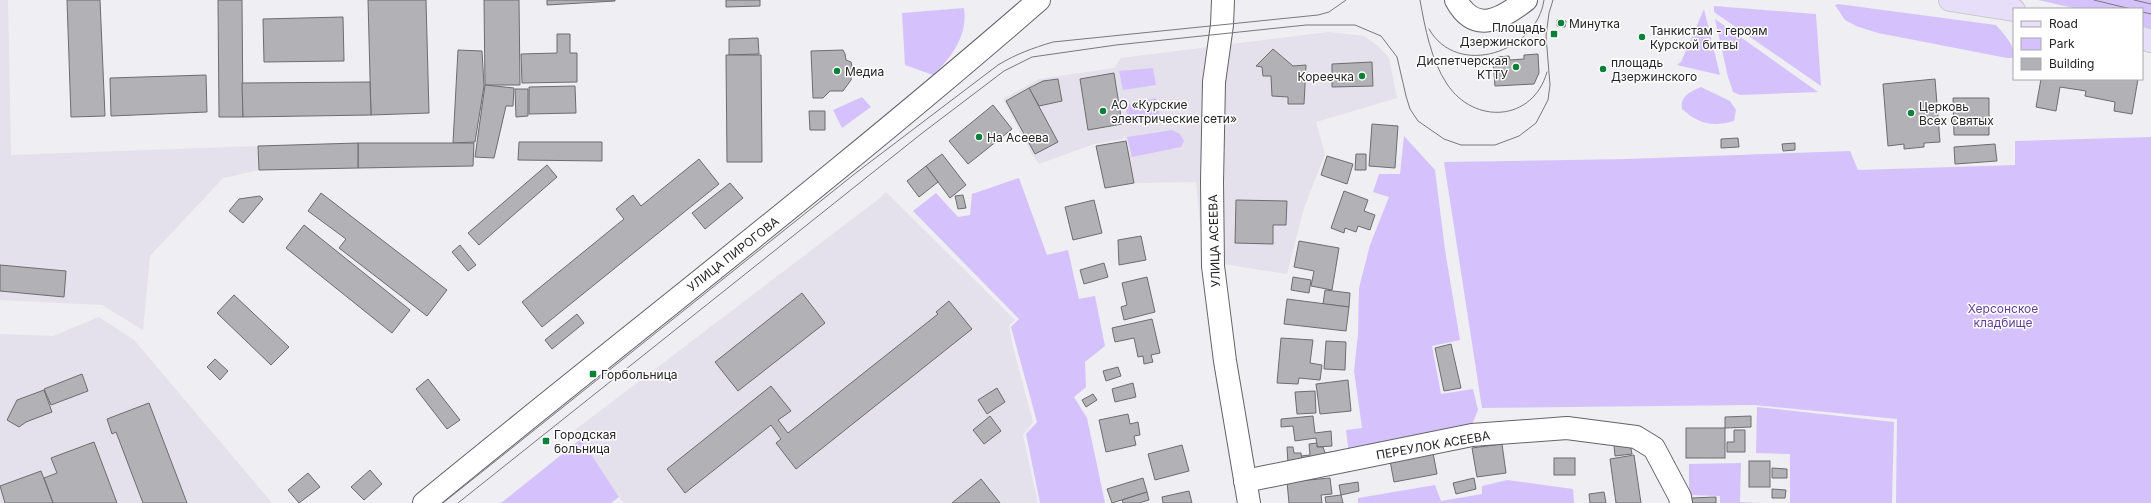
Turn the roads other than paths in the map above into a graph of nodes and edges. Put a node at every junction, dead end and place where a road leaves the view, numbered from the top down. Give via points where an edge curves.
1 (1039, 0) edge
2 (1223, 0) edge
3 (1456, 0) edge
4 (1526, 0) edge
5 (1950, 0) edge
6 (2013, 10) edge
7 (1245, 481) junction
8 (424, 503) edge
9 (1249, 503) edge
10 (1681, 503) edge

1 - 8 street, УЛИЦА ПИРОГОВА via 849,162 560,391
2 - 7 street, УЛИЦА АСЕЕВА via 1214,82 1213,266 1225,361
3 - 4 street via 1466,14 1486,22 1507,14
5 - 6 main road
7 - 9 street, УЛИЦА АСЕЕВА
7 - 10 street, ПЕРЕУЛОК АСЕЕВА via 1472,435 1567,428 1636,437 1654,448

